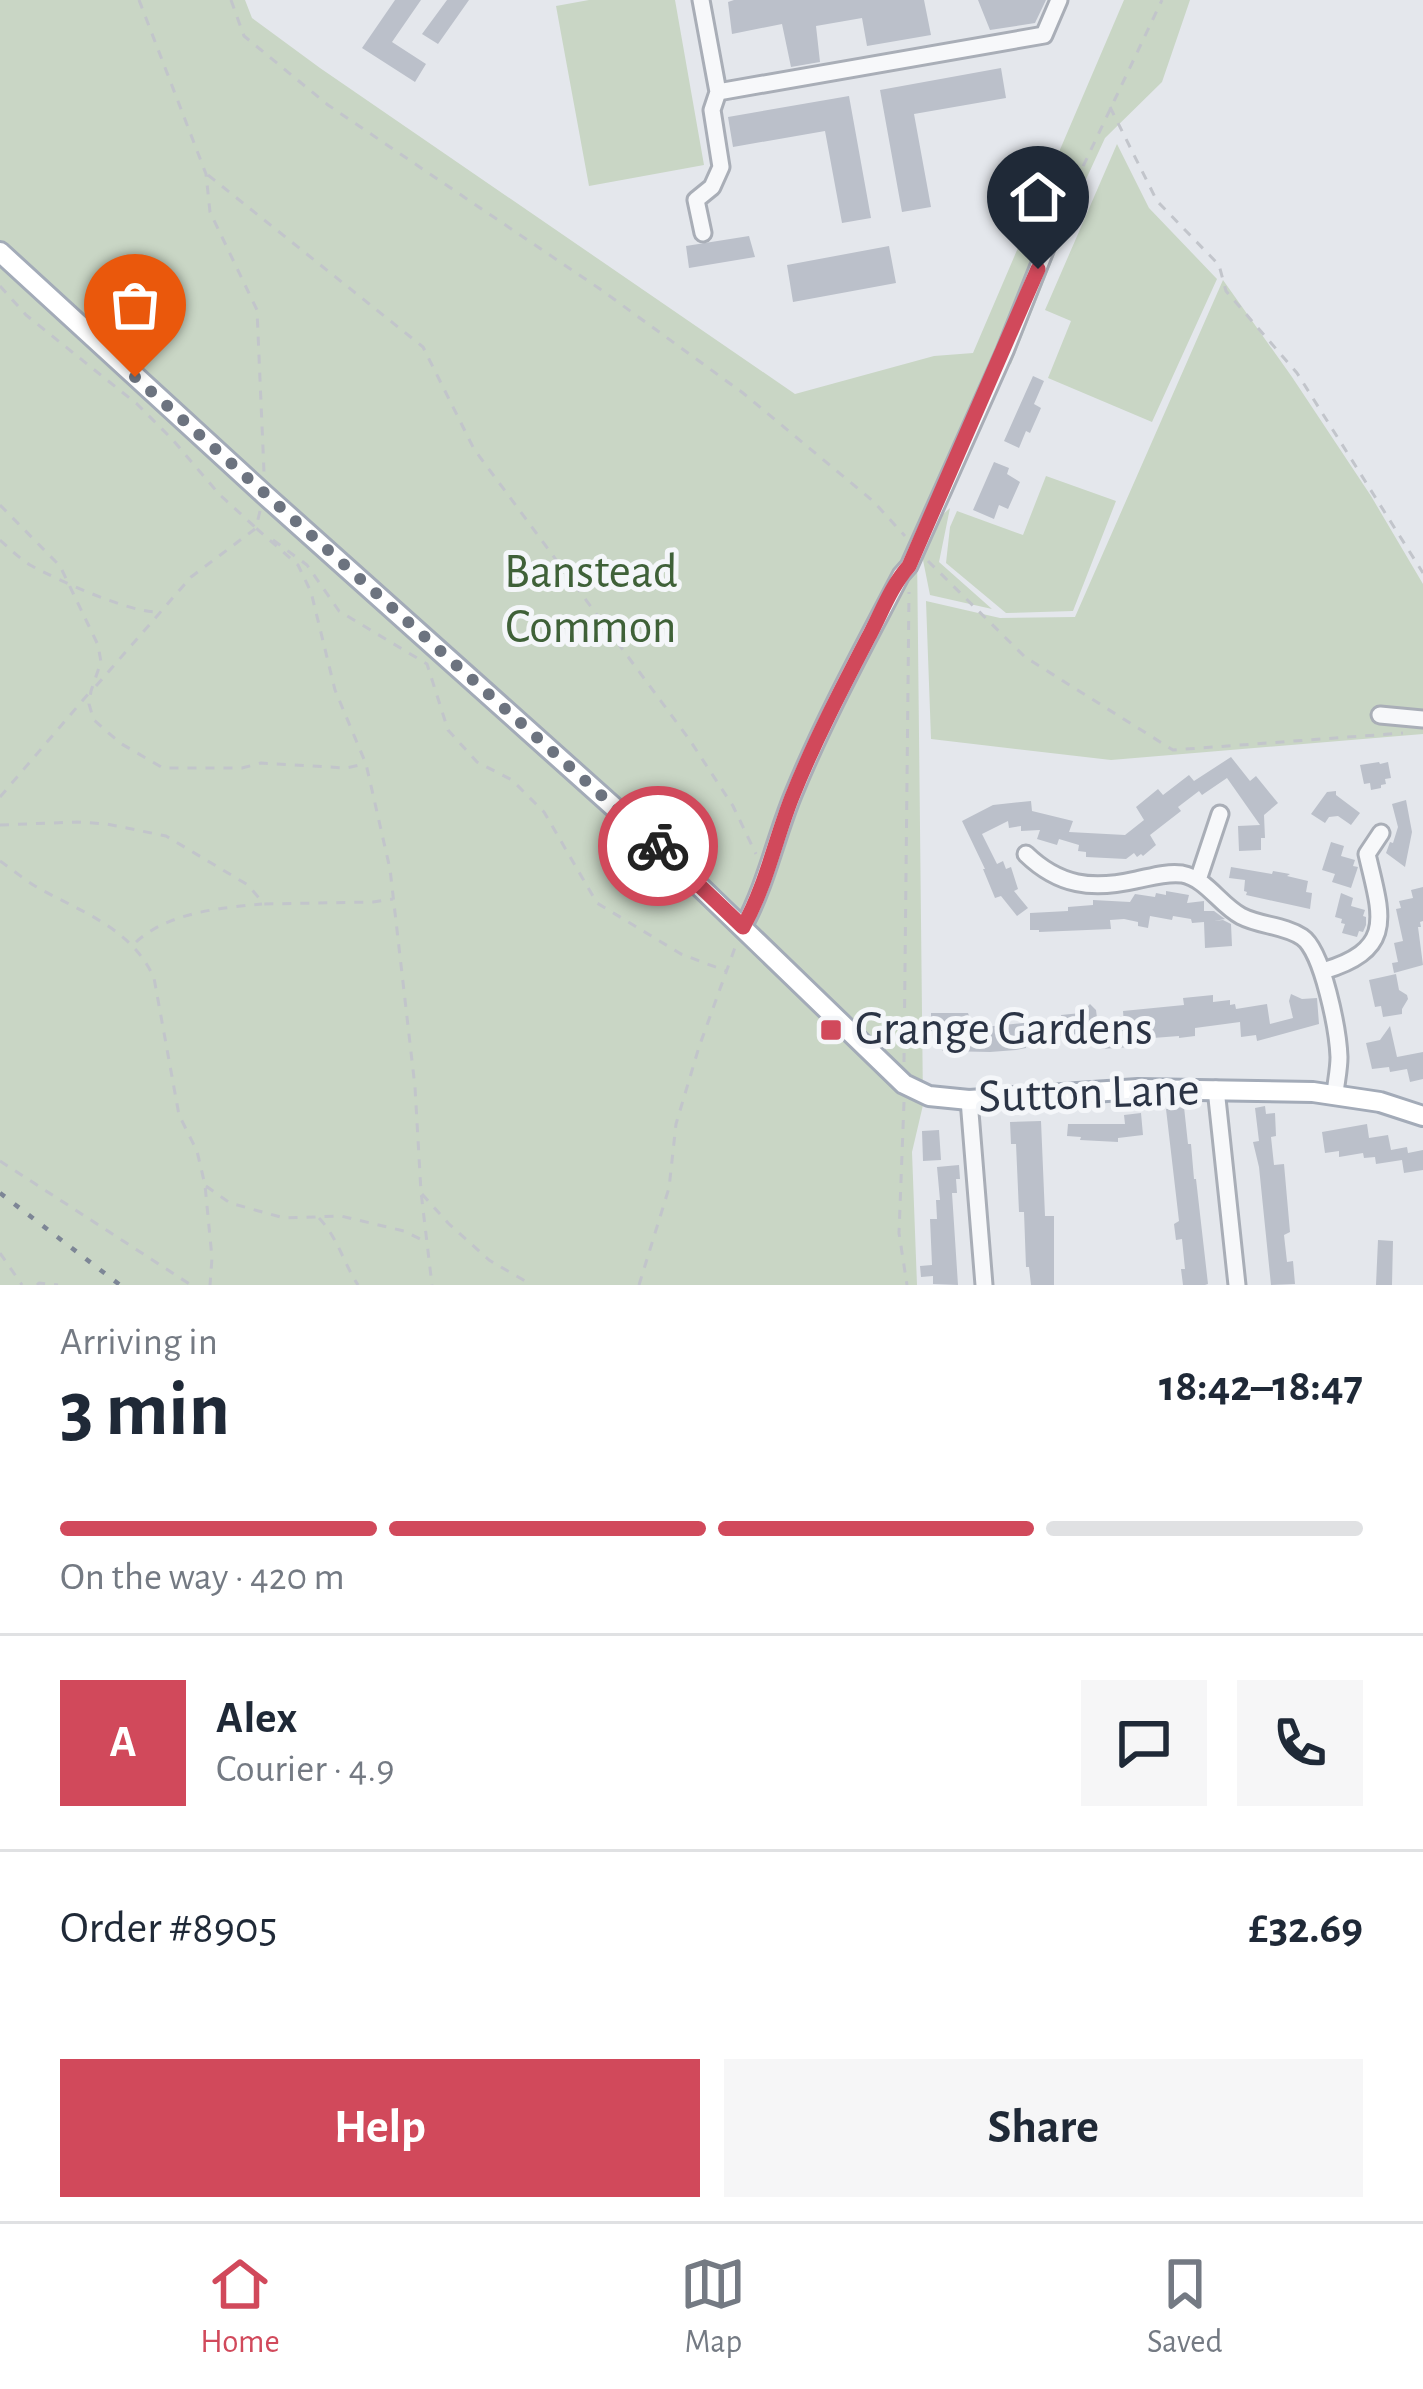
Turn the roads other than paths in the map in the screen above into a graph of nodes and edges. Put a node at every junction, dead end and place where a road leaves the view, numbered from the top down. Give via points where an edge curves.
1 (701, 0) edge
2 (1059, 0) edge
3 (718, 92) junction
4 (1054, 228) road end
5 (703, 233) dead end
6 (0, 253) edge
7 (1380, 716) dead end
8 (1423, 719) edge
9 (1220, 814) dead end
10 (1382, 833) dead end
11 (1026, 854) dead end
12 (1198, 880) junction
13 (743, 927) junction
14 (1323, 971) junction
15 (1216, 1090) junction
16 (1335, 1094) junction
17 (969, 1100) junction
18 (1423, 1115) edge
19 (984, 1285) edge
20 (1237, 1285) edge

1 - 3 street
2 - 3 street via 1044,35
3 - 5 street via 712,110 721,167 696,200
4 - 13 street via 917,549 791,798
6 - 13 main road, Sutton Lane
7 - 8 street
9 - 12 street
10 - 14 street via 1367,854 1381,914 1375,937 1348,963
11 - 12 street via 1064,880
12 - 14 street via 1245,918 1300,935
13 - 17 main road, Sutton Lane via 904,1084
14 - 16 street via 1339,1054
15 - 16 main road, Sutton Lane
15 - 17 main road, Sutton Lane
15 - 20 street
16 - 18 main road, Sutton Lane
17 - 19 street

